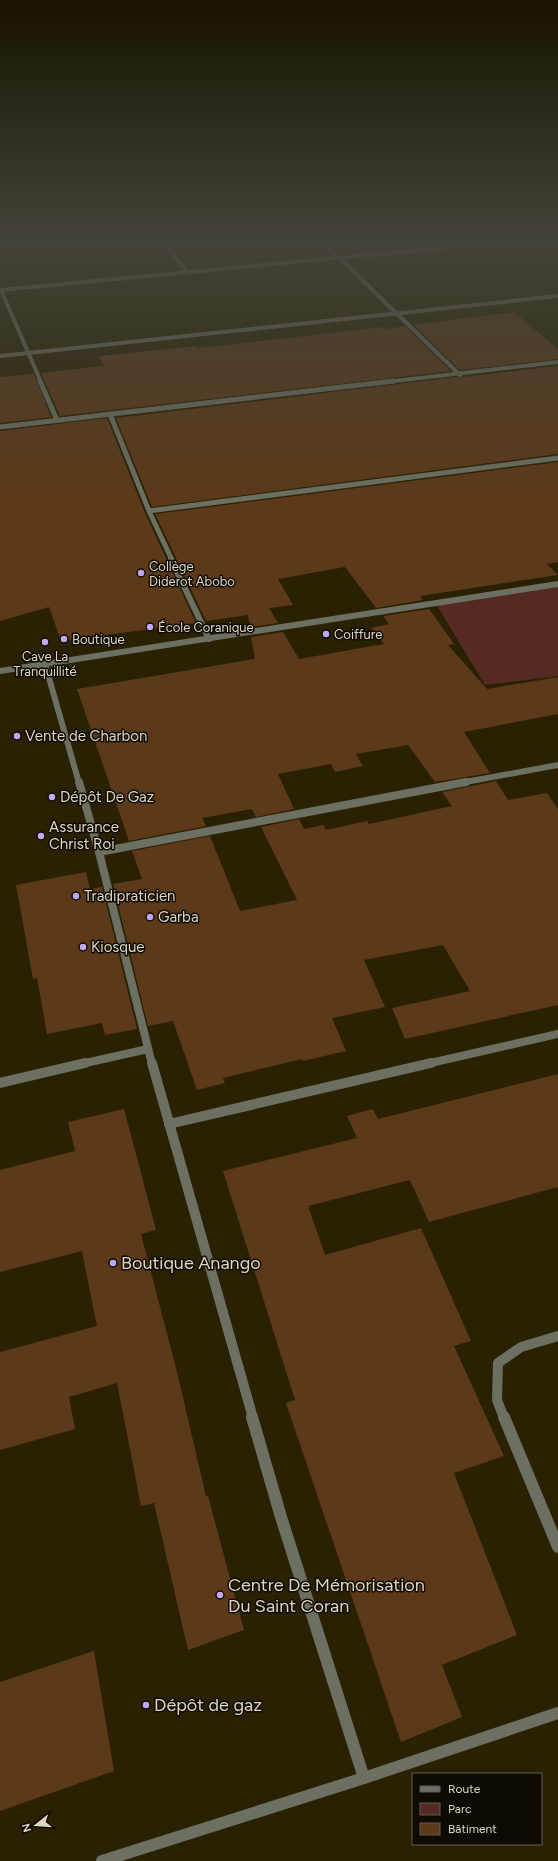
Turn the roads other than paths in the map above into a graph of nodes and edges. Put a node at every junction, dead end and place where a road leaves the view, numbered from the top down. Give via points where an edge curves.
1 (16, 327) edge
2 (274, 327) edge
3 (409, 327) edge
4 (27, 353) junction
5 (0, 356) edge
6 (558, 362) edge
7 (460, 375) junction
8 (110, 414) junction
9 (57, 420) junction
10 (0, 427) edge
11 (558, 458) edge
12 (149, 511) junction
13 (558, 584) edge
14 (209, 639) junction
15 (45, 664) junction
16 (0, 671) edge
17 (558, 765) edge
18 (100, 852) junction
19 (558, 1034) edge
20 (148, 1049) junction
21 (0, 1083) edge
22 (169, 1124) junction
23 (558, 1336) edge
24 (558, 1546) edge
25 (558, 1713) edge
26 (364, 1778) junction
27 (102, 1861) edge

1 - 4 street
2 - 4 street
3 - 7 street
4 - 5 street
4 - 9 street
6 - 7 street
7 - 8 street
8 - 9 street
8 - 12 street
9 - 10 street
11 - 12 street
12 - 14 street
13 - 14 street
14 - 15 street
15 - 16 street
15 - 18 street
17 - 18 street
18 - 20 street
19 - 22 street
20 - 21 street
20 - 22 street
22 - 26 street via 281,1517
23 - 24 street via 521,1347 498,1363 497,1400
25 - 26 street
26 - 27 street

